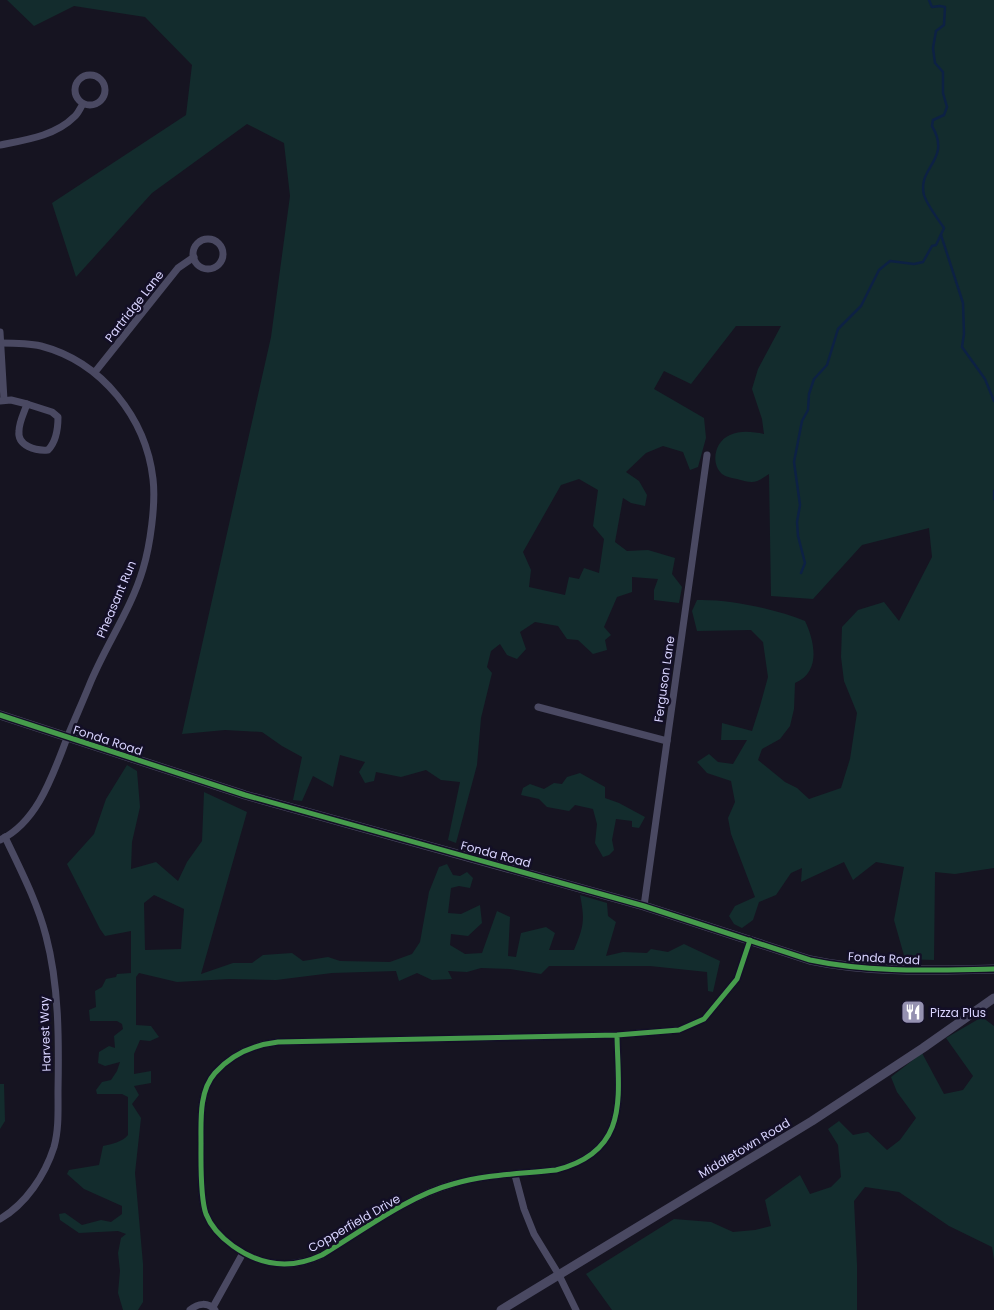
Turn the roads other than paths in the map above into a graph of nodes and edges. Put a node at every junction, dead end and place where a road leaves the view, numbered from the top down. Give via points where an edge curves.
1 (83, 104) junction
2 (0, 145) edge
3 (194, 257) junction
4 (0, 332) edge
5 (0, 343) edge
6 (95, 372) junction
7 (2, 401) edge
8 (26, 404) junction
9 (707, 455) dead end
10 (538, 707) dead end
11 (0, 715) edge
12 (68, 737) junction
13 (667, 741) junction
14 (2, 838) edge
15 (644, 906) junction
16 (750, 940) junction
17 (994, 969) edge
18 (994, 998) edge
19 (617, 1035) junction
20 (516, 1175) junction
21 (0, 1219) edge
22 (244, 1253) junction
23 (559, 1275) junction
24 (214, 1308) edge
25 (190, 1310) edge
26 (501, 1310) edge
27 (576, 1310) edge

1 - 1 street via 76,97 77,83 84,77 97,77 105,90 102,100 93,105
1 - 2 street via 75,117 55,130
3 - 3 street, Partridge Lane via 200,267 212,268 221,262 223,250 216,241 205,239 195,246
3 - 6 street, Partridge Lane via 178,268
4 - 5 street
5 - 6 street, Pheasant Run via 40,346 59,352
5 - 7 street
6 - 12 street, Pheasant Run via 119,398 139,428 151,462 154,501 143,570
7 - 8 street
8 - 8 street via 20,440 28,447 48,450 52,446 58,417
9 - 13 street, Ferguson Lane
10 - 13 street
11 - 12 street, Fonda Road
12 - 14 street, Pheasant Run via 36,806 20,826
12 - 15 street, Fonda Road via 245,796
13 - 15 street, Ferguson Lane
14 - 21 street, Harvest Way via 22,873 45,934 52,965 56,1001 58,1130 41,1176 31,1191
15 - 16 street, Fonda Road
16 - 17 street, Fonda Road via 837,966 912,970
16 - 19 street, Copperfield Drive via 737,979 704,1019 679,1030
18 - 23 street, Middletown Road via 812,1121
19 - 20 street, Copperfield Drive via 617,1114 602,1145 594,1153 567,1167
19 - 22 street, Copperfield Drive via 278,1042 260,1044 238,1054 214,1074 207,1085 201,1111 201,1162 206,1215 226,1242
20 - 22 street, Copperfield Drive via 472,1179 425,1194 308,1261 287,1265 261,1261
20 - 23 street via 534,1234
22 - 24 street
23 - 26 street, Middletown Road
23 - 27 street
24 - 25 street via 202,1304

